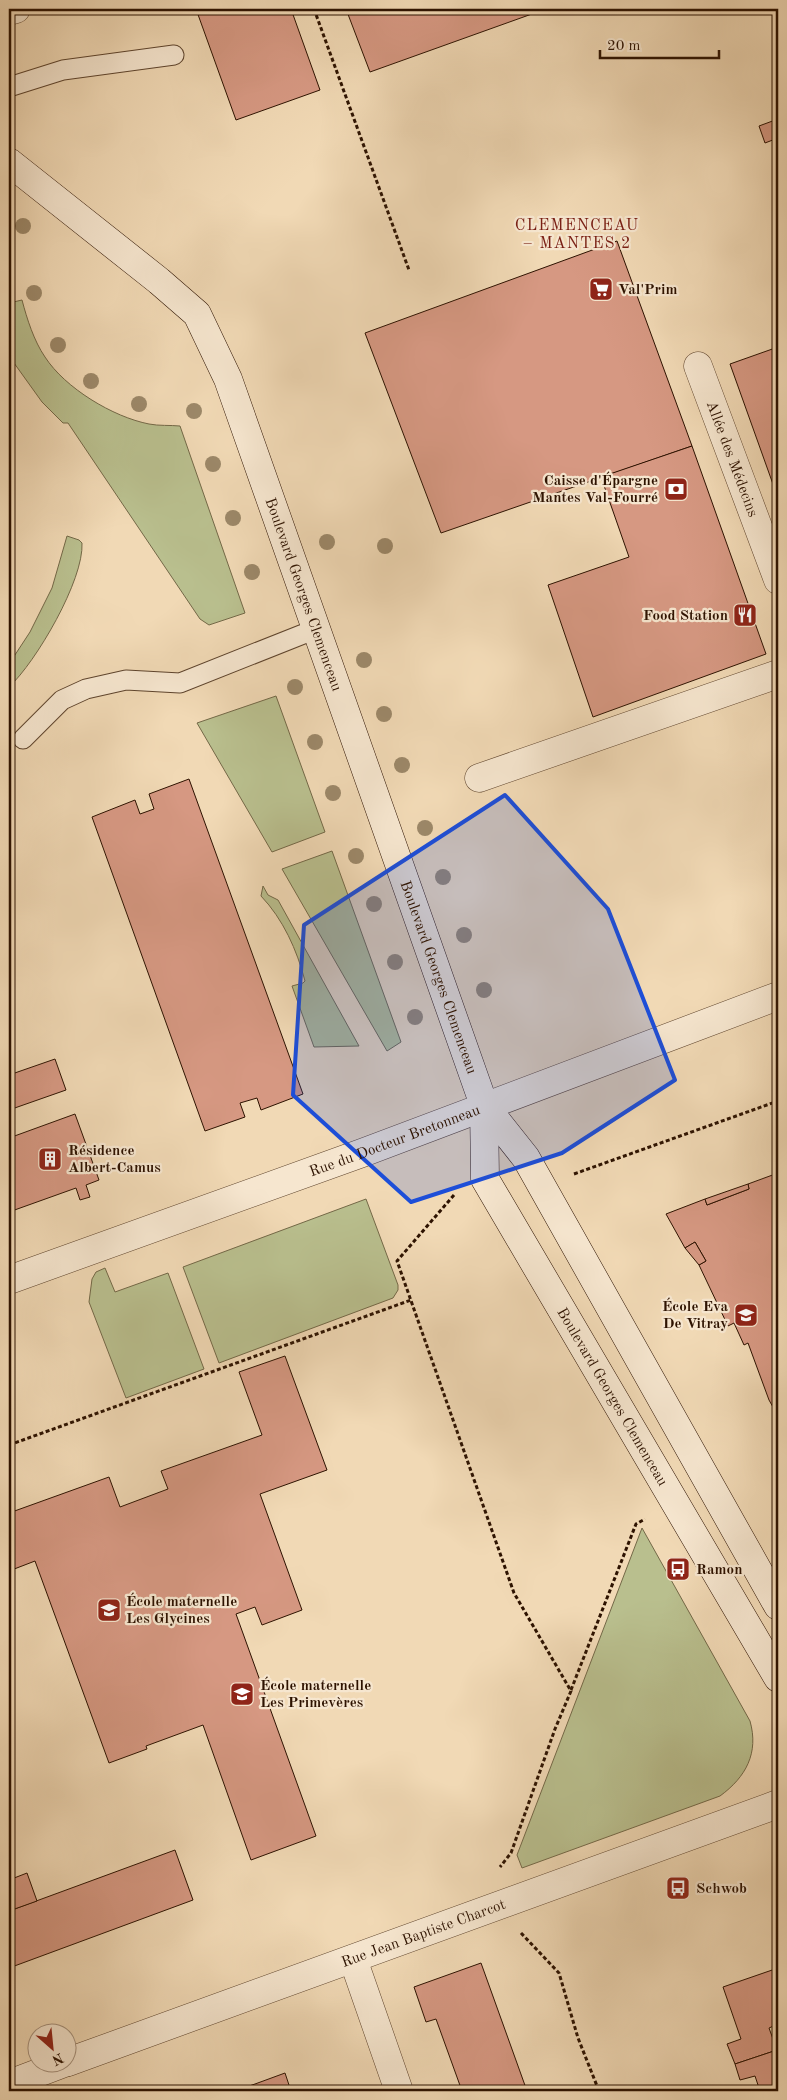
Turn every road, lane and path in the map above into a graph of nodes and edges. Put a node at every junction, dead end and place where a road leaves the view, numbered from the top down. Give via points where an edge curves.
1 (16, 9) edge
2 (314, 9) edge
3 (9, 11) edge
4 (174, 55) dead end
5 (9, 87) edge
6 (9, 162) edge
7 (409, 270) dead end
8 (698, 366) dead end
9 (778, 580) edge
10 (316, 629) junction
11 (778, 674) edge
12 (23, 739) dead end
13 (479, 778) dead end
14 (778, 996) edge
15 (778, 1101) edge
16 (484, 1105) junction
17 (570, 1168) dead end
18 (485, 1179) junction
19 (9, 1280) edge
20 (411, 1300) junction
21 (9, 1445) edge
22 (675, 1502) junction
23 (778, 1606) edge
24 (778, 1678) edge
25 (571, 1691) junction
26 (778, 1804) edge
27 (507, 1903) junction
28 (521, 1933) dead end
29 (353, 1959) junction
30 (78, 2058) edge
31 (41, 2072) edge
32 (9, 2084) edge
33 (399, 2091) edge
34 (599, 2091) edge

1 - 3 street
2 - 7 path
4 - 5 lane via 63,70
6 - 10 street, Boulevard Georges Clemenceau via 153,275 197,314 228,379
8 - 9 street, Allée des Médecins
10 - 12 lane via 180,682 126,680 86,689 62,700
10 - 16 street, Boulevard Georges Clemenceau
11 - 13 street
14 - 16 street, Rue du Docteur Bretonneau
15 - 17 path via 573,1174
16 - 18 street, Boulevard Georges Clemenceau
16 - 19 street, Rue du Docteur Bretonneau via 362,1153
16 - 23 street, Boulevard Georges Clemenceau via 526,1158
18 - 20 path via 455,1194 397,1261
18 - 22 street, Boulevard Georges Clemenceau
20 - 21 path
20 - 25 path via 514,1593
22 - 24 street, Boulevard Georges Clemenceau
22 - 25 path via 636,1524
25 - 27 path via 511,1853 495,1874
26 - 27 street, Rue Jean Baptiste Charcot
27 - 29 street, Rue Jean Baptiste Charcot
28 - 34 path via 560,1973 578,2038
29 - 30 street, Rue Jean Baptiste Charcot
29 - 33 street
31 - 32 street, Rue Jean Baptiste Charcot

